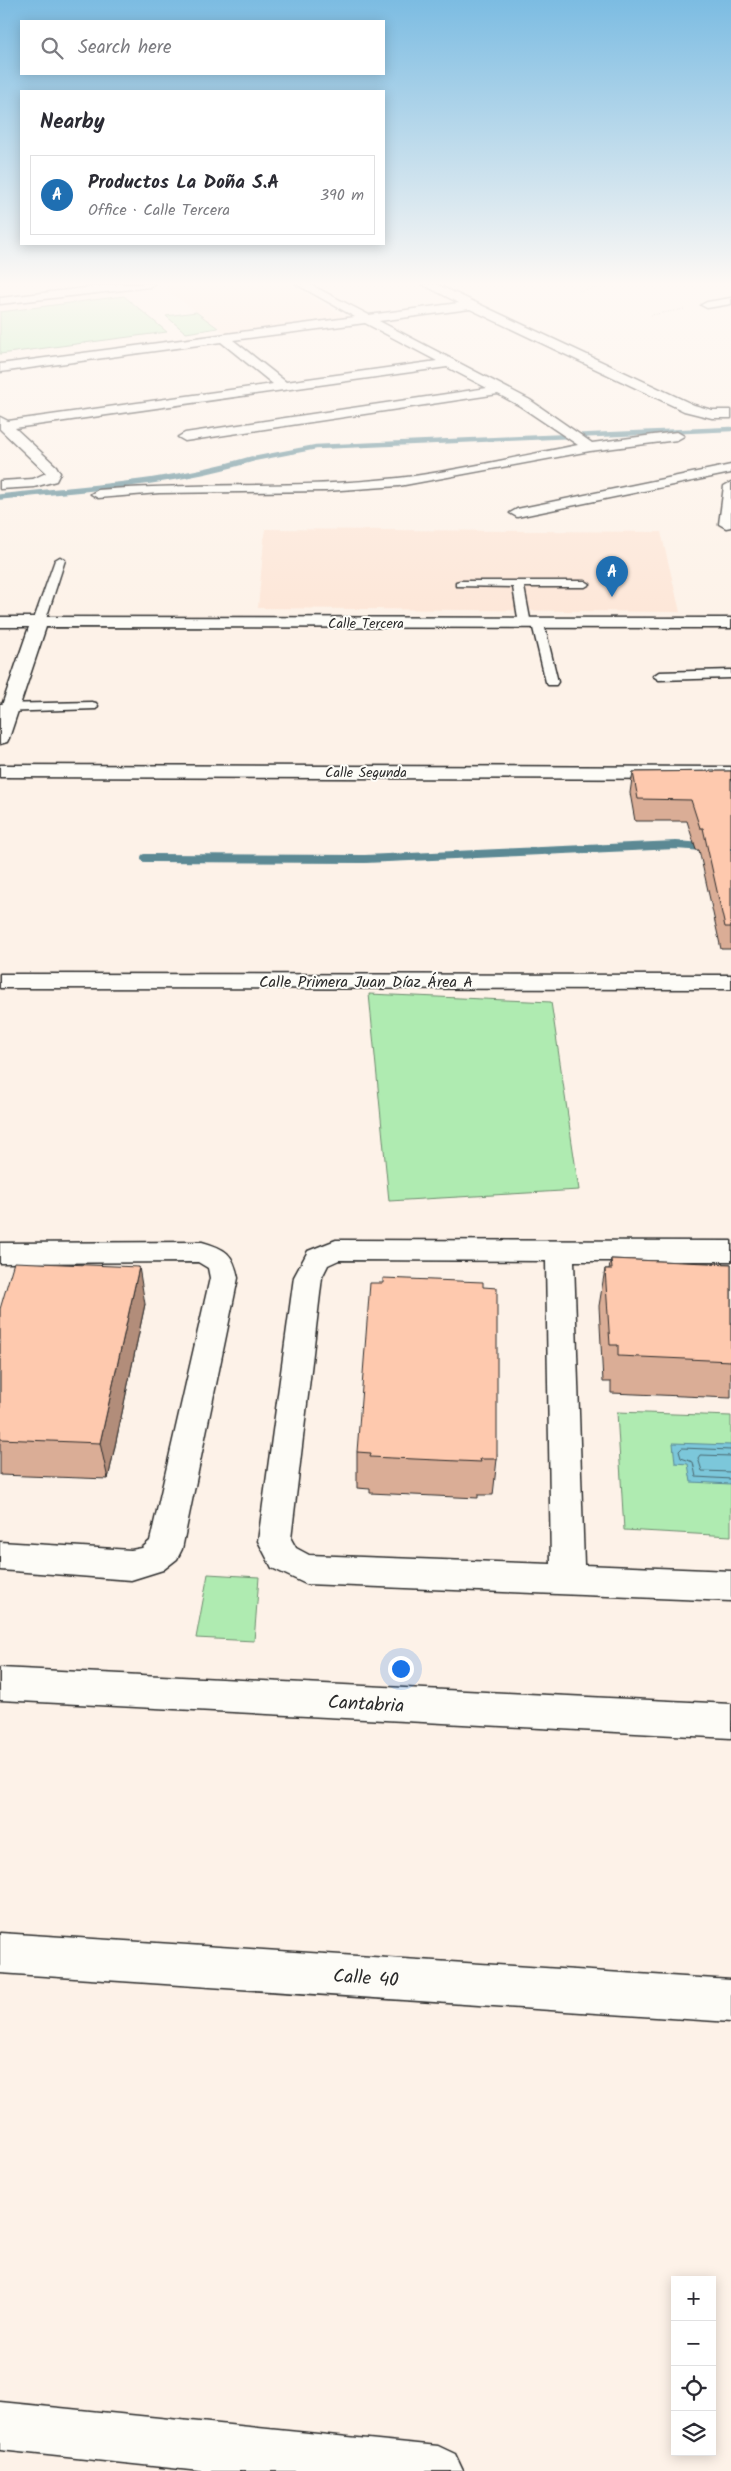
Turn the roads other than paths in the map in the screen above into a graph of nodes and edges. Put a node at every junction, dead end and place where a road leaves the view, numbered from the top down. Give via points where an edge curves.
1 (184, 399) edge
2 (437, 399) edge
3 (518, 399) edge
4 (671, 399) edge
5 (712, 414) junction
6 (731, 414) edge
7 (690, 422) dead end
8 (1, 424) edge
9 (677, 436) dead end
10 (185, 437) dead end
11 (586, 444) junction
12 (728, 472) edge
13 (0, 486) edge
14 (731, 486) edge
15 (98, 494) dead end
16 (517, 513) dead end
17 (726, 524) dead end
18 (60, 560) dead end
19 (460, 584) dead end
20 (518, 584) junction
21 (585, 584) dead end
22 (0, 622) edge
23 (39, 622) junction
24 (731, 623) edge
25 (531, 624) junction
26 (731, 674) edge
27 (659, 676) dead end
28 (552, 682) dead end
29 (92, 706) dead end
30 (5, 708) edge
31 (0, 738) edge
32 (0, 771) edge
33 (731, 773) edge
34 (0, 981) edge
35 (731, 982) edge
36 (560, 1251) junction
37 (731, 1251) edge
38 (0, 1252) edge
39 (0, 1556) edge
40 (568, 1579) junction
41 (731, 1586) edge
42 (0, 1684) edge
43 (731, 1721) edge
44 (0, 1953) edge
45 (731, 2001) edge
46 (0, 2426) edge
47 (438, 2471) edge

1 - 8 street
2 - 10 street
3 - 11 street
4 - 5 street
5 - 6 street
5 - 7 street
8 - 13 street via 53,473 51,478 34,483
9 - 11 street
11 - 15 street via 399,482 326,487 159,489
12 - 16 street
14 - 17 street
18 - 23 lane
19 - 20 lane
20 - 21 lane
20 - 25 lane
22 - 23 street, Calle Tercera
23 - 25 street, Calle Tercera
23 - 30 street
24 - 25 street, Calle Tercera
25 - 28 lane
26 - 27 lane
29 - 30 lane
30 - 31 street
32 - 33 street, Calle Segunda
34 - 35 street, Calle Primera Juan Díaz Área A
36 - 37 street
36 - 40 street
36 - 40 street via 336,1250 318,1258 308,1277 274,1541 284,1558 306,1569
38 - 39 street via 202,1252 221,1262 224,1278 165,1549 150,1560 131,1565
40 - 41 street
42 - 43 street, Cantabria
44 - 45 street, Calle 40
46 - 47 street

